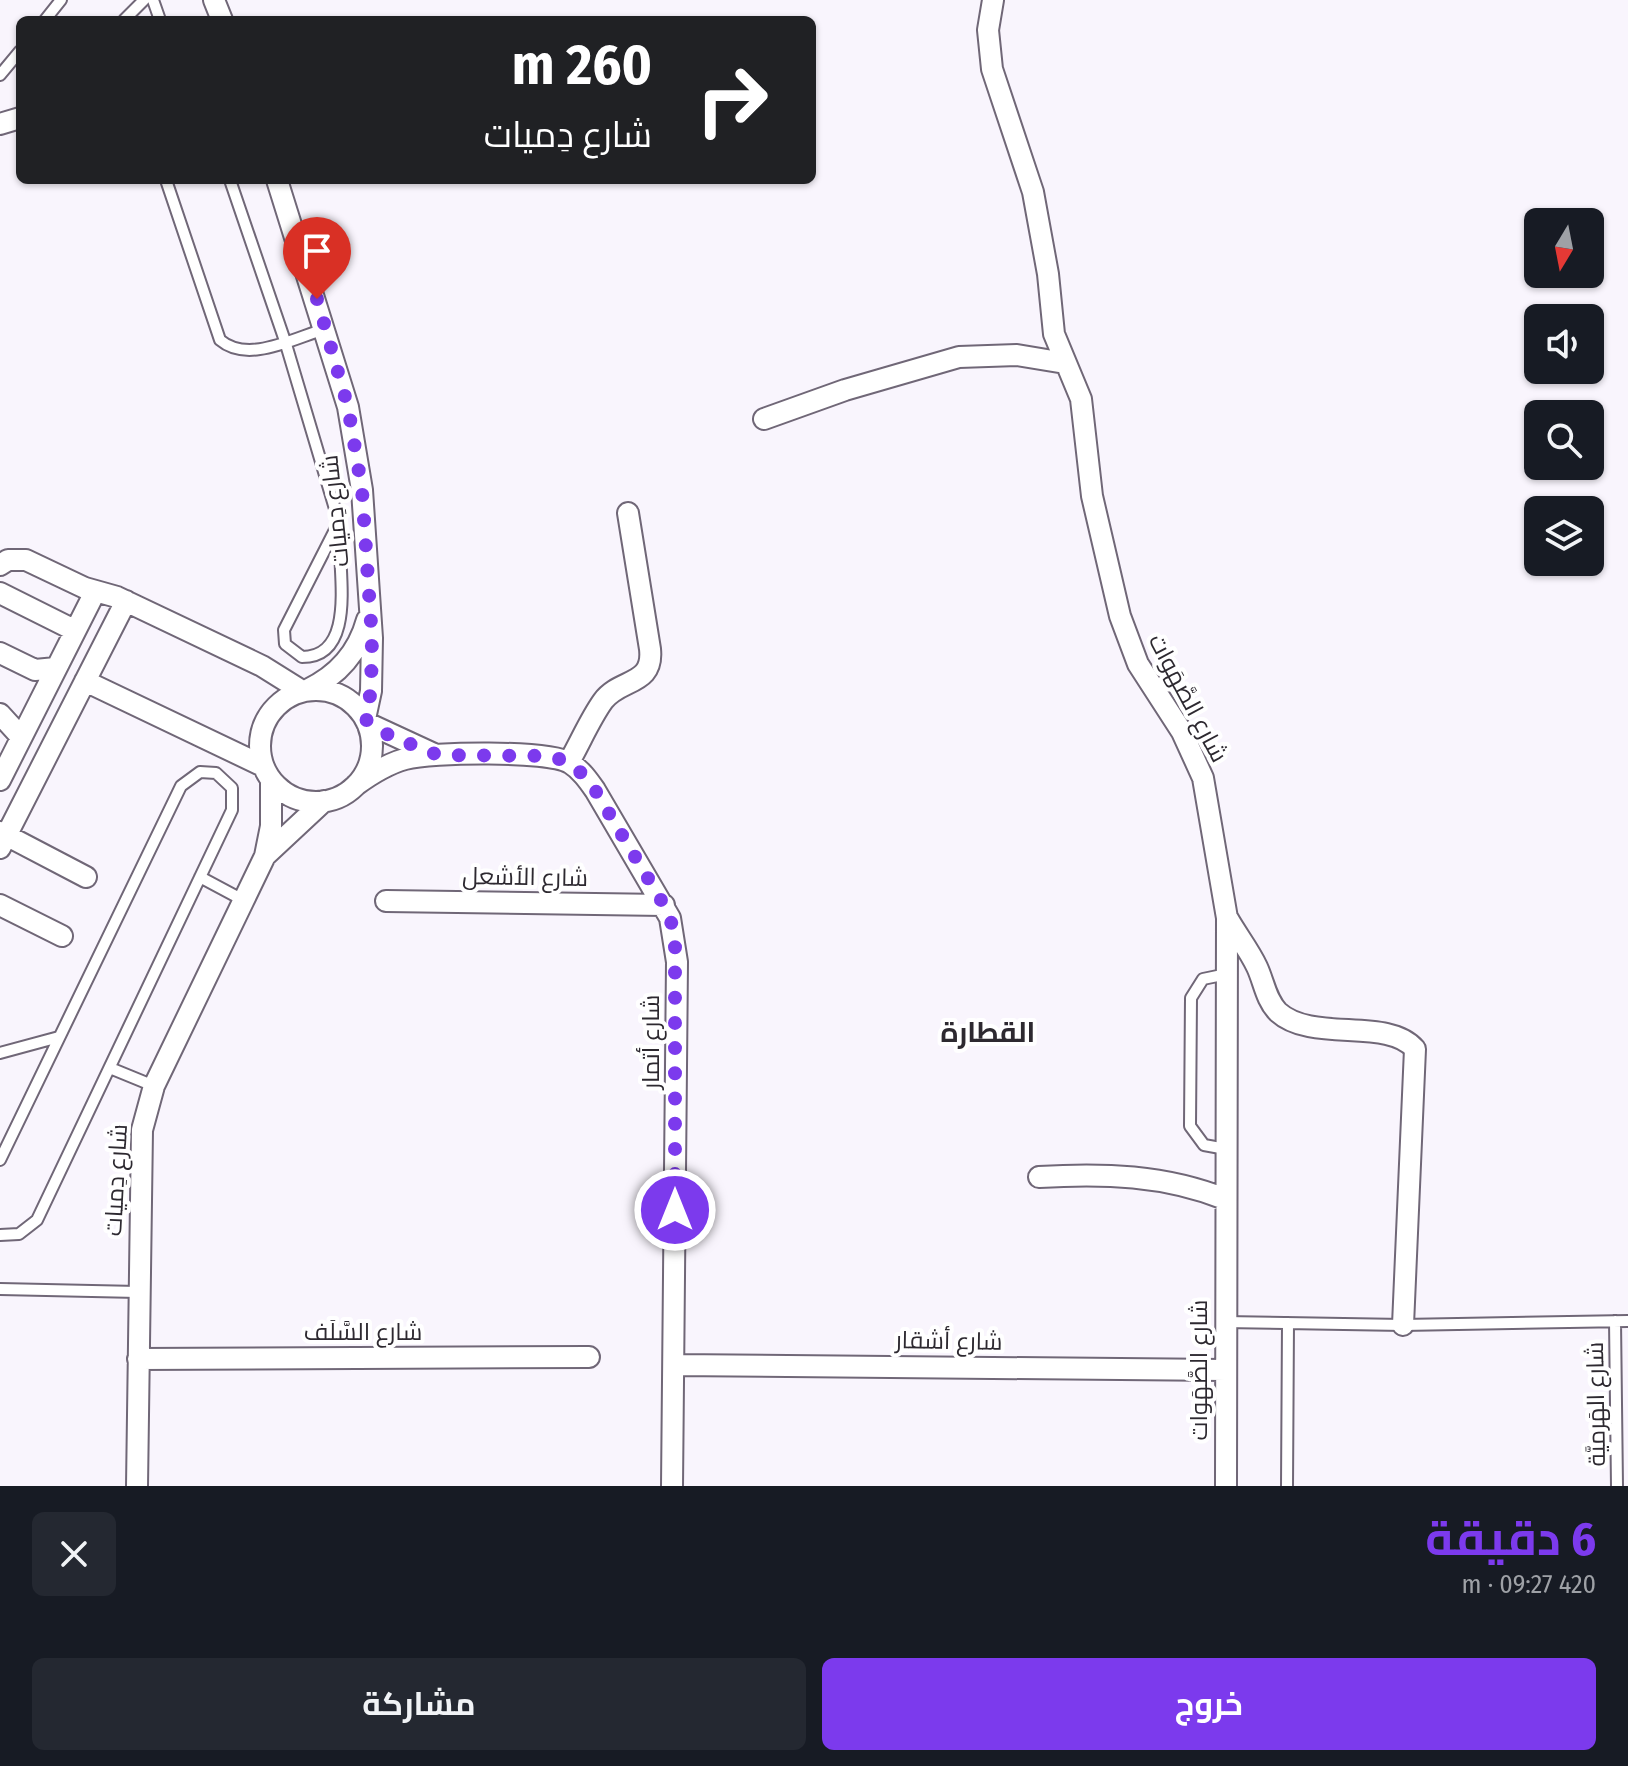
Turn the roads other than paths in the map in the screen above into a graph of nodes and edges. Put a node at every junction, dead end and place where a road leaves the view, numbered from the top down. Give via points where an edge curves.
1 (61, 0) edge
2 (144, 0) edge
3 (993, 0) edge
4 (48, 16) edge
5 (128, 16) edge
6 (16, 56) edge
7 (0, 75) edge
8 (167, 184) edge
9 (231, 184) edge
10 (278, 184) edge
11 (325, 329) junction
12 (285, 341) junction
13 (1065, 363) junction
14 (764, 419) dead end
15 (628, 513) dead end
16 (338, 524) junction
17 (0, 565) edge
18 (95, 592) junction
19 (0, 593) edge
20 (126, 601) junction
21 (370, 609) junction
22 (74, 630) junction
23 (0, 653) edge
24 (56, 668) junction
25 (85, 681) junction
26 (304, 691) junction
27 (0, 714) edge
28 (366, 721) junction
29 (21, 737) junction
30 (438, 755) junction
31 (569, 762) junction
32 (267, 773) junction
33 (0, 780) edge
34 (356, 785) junction
35 (324, 801) junction
36 (2, 838) edge
37 (265, 856) junction
38 (86, 877) dead end
39 (200, 877) junction
40 (243, 900) junction
41 (386, 901) dead end
42 (0, 905) edge
43 (664, 905) junction
44 (1227, 918) junction
45 (62, 936) dead end
46 (1227, 974) junction
47 (59, 1037) junction
48 (0, 1053) edge
49 (110, 1068) junction
50 (154, 1086) junction
51 (1226, 1149) junction
52 (0, 1160) edge
53 (1039, 1177) dead end
54 (1225, 1199) junction
55 (0, 1235) edge
56 (0, 1289) edge
57 (138, 1292) junction
58 (1615, 1321) junction
59 (1628, 1321) edge
60 (1224, 1322) junction
61 (1288, 1323) junction
62 (1403, 1325) junction
63 (589, 1357) dead end
64 (138, 1359) junction
65 (674, 1365) junction
66 (1224, 1370) junction
67 (1623, 1427) edge
68 (137, 1486) edge
69 (672, 1486) edge
70 (1226, 1486) edge
71 (1287, 1486) edge
72 (1617, 1486) edge

1 - 4 lane
2 - 5 lane
3 - 13 street, شارع الصَّهَوات via 989,56 1033,192 1054,334
6 - 7 lane
8 - 12 lane via 215,333 241,351
9 - 12 lane
10 - 11 street, شارع دِميات
11 - 12 lane
11 - 21 street, شارع دِميات via 348,407 362,490
12 - 16 lane
13 - 14 street via 1017,355 959,357
13 - 44 street, شارع الصَّهَوات via 1081,399 1092,496 1124,633 1203,778
15 - 31 street via 649,667 638,682 604,700
16 - 16 lane via 284,630 289,650 302,657 323,652 337,634
17 - 18 street via 26,560
18 - 20 street
18 - 22 street
19 - 22 street
20 - 25 street
20 - 26 street
21 - 26 street, شارع دِميات via 348,659 322,683
21 - 28 street, شارع دِميات
22 - 24 street
23 - 24 street via 35,670
24 - 29 street
25 - 32 street
25 - 36 street
26 - 28 street via 340,695
26 - 32 street via 275,707 266,720 260,750
27 - 29 street
28 - 30 street
28 - 34 street via 371,756
29 - 33 street
30 - 31 street via 532,755
30 - 34 street via 394,763
31 - 43 street, شارع أتمار via 595,790
32 - 35 street via 286,793
32 - 37 street, شارع دِميات via 271,826
34 - 35 street
35 - 37 street, شارع دِميات
36 - 38 street
37 - 40 street, شارع دِميات
39 - 40 lane
39 - 47 lane via 234,803 228,781 208,771 192,775 181,786
39 - 49 lane
40 - 50 street, شارع دِميات
41 - 43 street, شارع الأشعل
42 - 45 street
43 - 65 street, شارع أتمار via 677,947
44 - 46 street, شارع الصَّهَوات
44 - 62 street via 1279,1012 1304,1025 1394,1037 1415,1049
46 - 51 street, شارع الصَّهَوات
46 - 51 lane via 1203,979 1191,998 1190,1126 1204,1145
47 - 48 lane
47 - 52 lane
49 - 50 lane
49 - 55 lane via 37,1220 19,1234
50 - 57 street, شارع دِميات via 140,1153
51 - 54 street, شارع الصَّهَوات
53 - 54 street via 1138,1178 1183,1184
54 - 60 street, شارع الصَّهَوات
56 - 57 lane
57 - 64 street, شارع دِميات
58 - 59 lane
58 - 62 lane
58 - 67 lane, شارع الهَرميَّة
60 - 61 lane
60 - 66 street, شارع الصَّهَوات
61 - 62 lane
61 - 71 lane
63 - 64 street, شارع السَّلَف
64 - 68 street, شارع دِميات
65 - 66 street, شارع أشقار
65 - 69 street, شارع أتمار
66 - 70 street, شارع الصَّهَوات
67 - 72 lane, شارع الهَرميَّة

